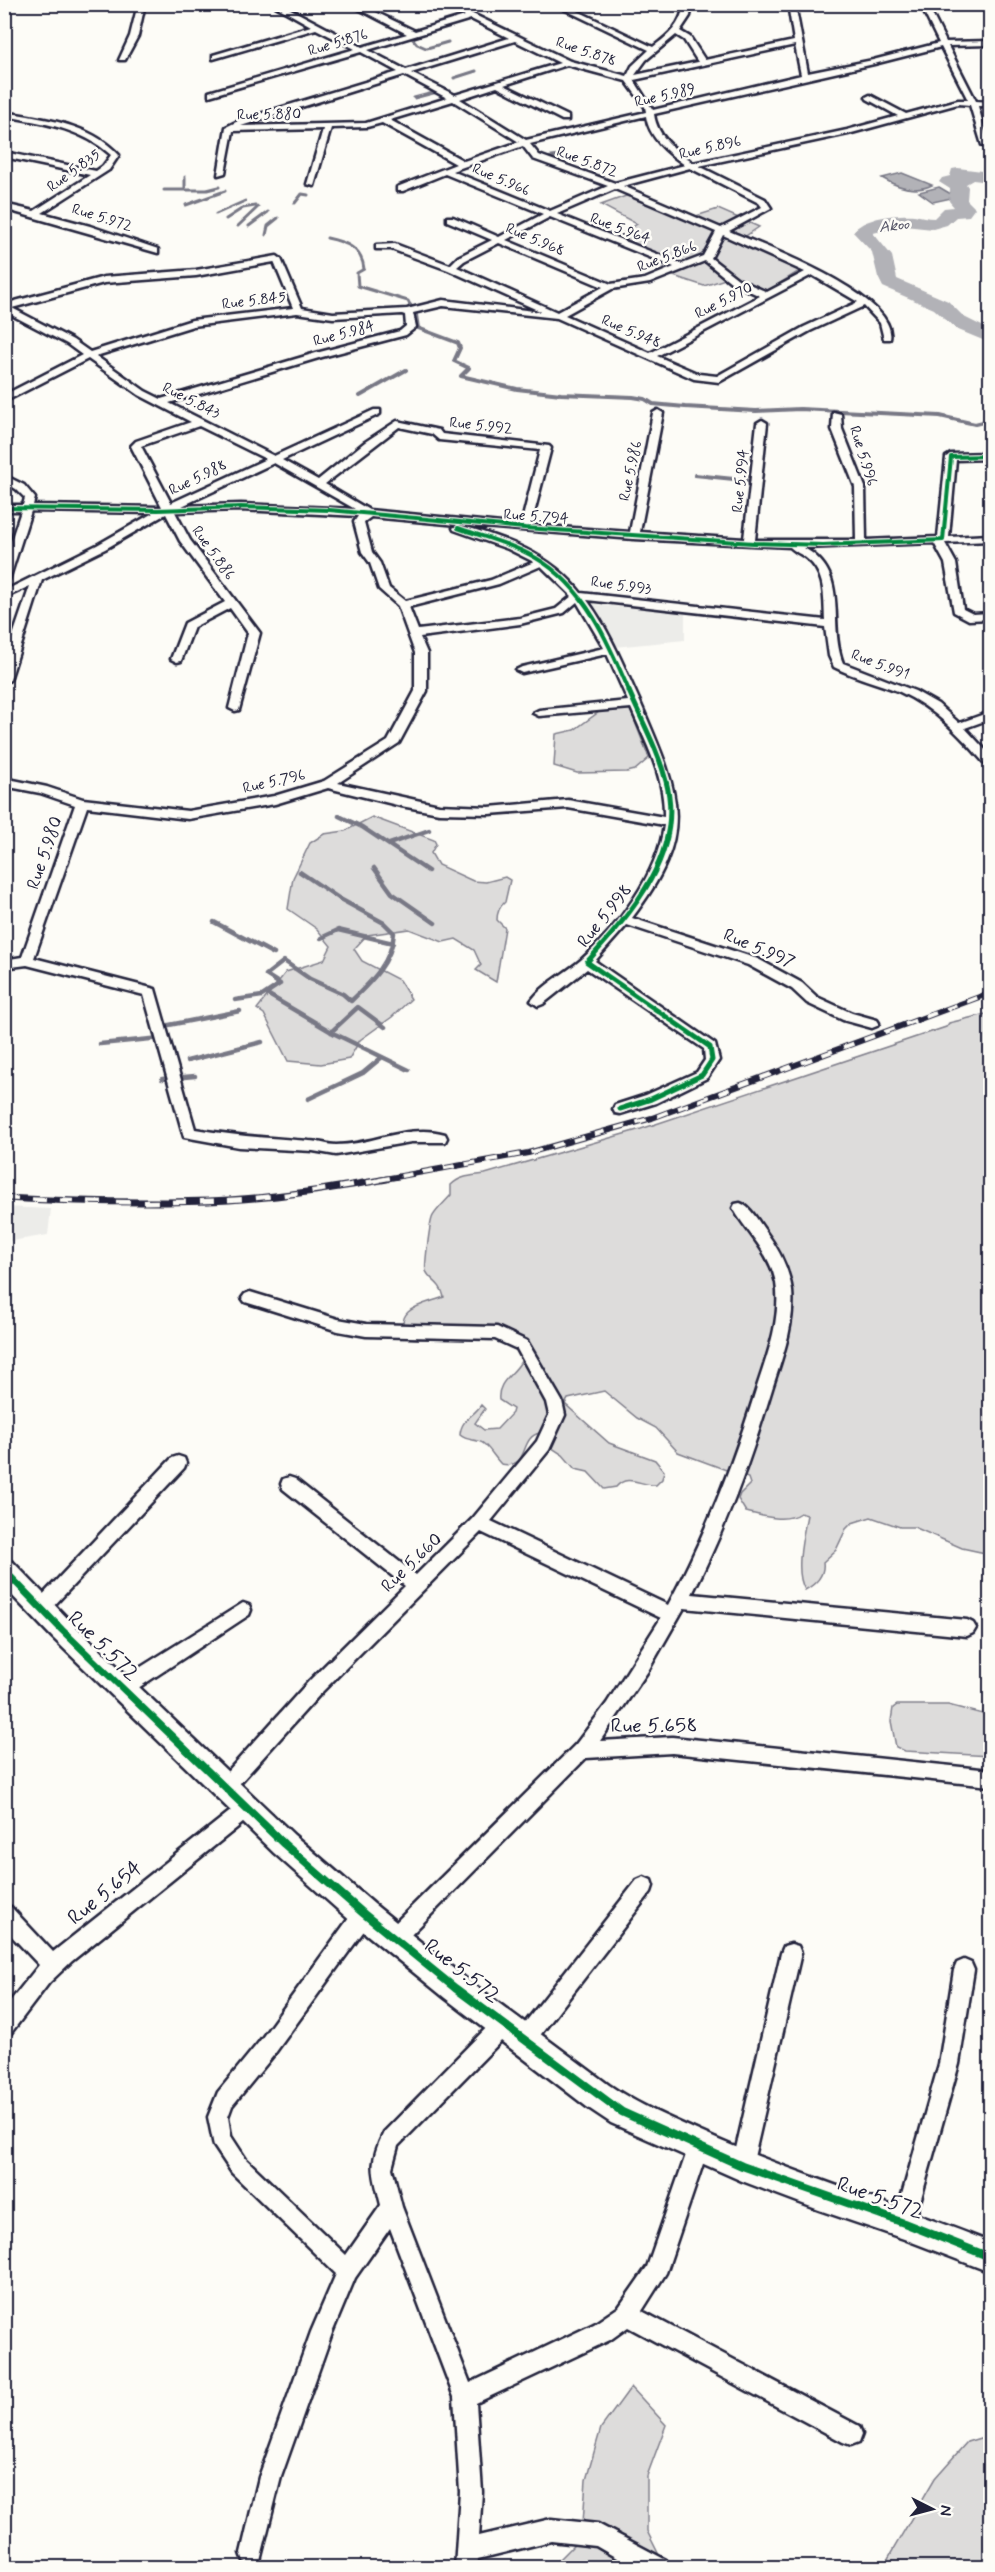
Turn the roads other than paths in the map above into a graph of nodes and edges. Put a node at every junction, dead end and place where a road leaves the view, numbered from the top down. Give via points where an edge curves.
1 (142, 4) edge
2 (275, 4) edge
3 (352, 4) edge
4 (445, 4) edge
5 (556, 4) edge
6 (688, 4) edge
7 (791, 4) edge
8 (923, 4) edge
9 (471, 17) junction
10 (317, 26) junction
11 (676, 32) junction
12 (414, 34) junction
13 (516, 38) junction
14 (798, 42) junction
15 (942, 44) junction
16 (990, 44) edge
17 (652, 49) junction
18 (363, 50) junction
19 (216, 57) dead end
20 (122, 58) dead end
21 (702, 62) junction
22 (567, 63) junction
23 (404, 72) junction
24 (805, 76) junction
25 (629, 79) junction
26 (498, 85) junction
27 (212, 94) dead end
28 (870, 97) dead end
29 (454, 98) junction
30 (973, 102) junction
31 (990, 104) edge
32 (4, 114) edge
33 (648, 114) junction
34 (904, 116) junction
35 (566, 118) dead end
36 (383, 120) junction
37 (327, 128) junction
38 (229, 129) junction
39 (525, 143) junction
40 (990, 148) edge
41 (4, 154) edge
42 (462, 164) junction
43 (690, 166) junction
44 (444, 171) junction
45 (221, 172) dead end
46 (98, 174) junction
47 (311, 184) dead end
48 (615, 186) junction
49 (400, 189) dead end
50 (4, 206) edge
51 (37, 213) junction
52 (548, 215) junction
53 (450, 219) dead end
54 (721, 232) junction
55 (499, 240) junction
56 (379, 247) dead end
57 (155, 251) dead end
58 (706, 258) junction
59 (451, 268) junction
60 (683, 268) junction
61 (812, 272) junction
62 (610, 287) junction
63 (768, 296) junction
64 (865, 302) junction
65 (4, 307) edge
66 (298, 310) junction
67 (407, 312) junction
68 (556, 316) junction
69 (887, 338) dead end
70 (89, 356) junction
71 (650, 356) junction
72 (4, 399) edge
73 (161, 402) junction
74 (377, 412) dead end
75 (658, 413) dead end
76 (836, 414) dead end
77 (200, 423) junction
78 (762, 423) dead end
79 (990, 456) edge
80 (273, 459) junction
81 (4, 478) edge
82 (318, 485) junction
83 (4, 508) edge
84 (27, 509) junction
85 (167, 509) junction
86 (370, 513) junction
87 (432, 520) junction
88 (525, 528) junction
89 (634, 536) junction
90 (990, 538) edge
91 (940, 540) junction
92 (749, 543) junction
93 (861, 543) junction
94 (790, 544) junction
95 (542, 562) junction
96 (4, 580) edge
97 (37, 581) junction
98 (4, 595) edge
99 (578, 596) junction
100 (231, 603) junction
101 (403, 604) junction
102 (990, 616) edge
103 (830, 624) junction
104 (415, 634) junction
105 (610, 650) junction
106 (177, 658) dead end
107 (522, 670) dead end
108 (4, 680) edge
109 (635, 704) junction
110 (236, 708) dead end
111 (539, 713) dead end
112 (990, 715) edge
113 (958, 727) junction
114 (990, 762) edge
115 (4, 782) edge
116 (328, 784) junction
117 (82, 803) junction
118 (670, 822) junction
119 (625, 920) junction
120 (27, 961) junction
121 (587, 962) junction
122 (4, 964) edge
123 (538, 1001) dead end
124 (872, 1023) dead end
125 (620, 1109) dead end
126 (440, 1138) dead end
127 (740, 1208) dead end
128 (250, 1298) dead end
129 (178, 1463) dead end
130 (290, 1484) dead end
131 (479, 1523) junction
132 (4, 1570) edge
133 (417, 1586) junction
134 (676, 1607) junction
135 (41, 1608) junction
136 (243, 1610) dead end
137 (967, 1629) dead end
138 (123, 1688) junction
139 (582, 1750) junction
140 (990, 1778) edge
141 (225, 1786) junction
142 (248, 1808) junction
143 (644, 1886) dead end
144 (4, 1914) edge
145 (364, 1914) junction
146 (394, 1938) junction
147 (791, 1953) dead end
148 (53, 1966) junction
149 (964, 1970) dead end
150 (4, 2026) edge
151 (514, 2032) junction
152 (699, 2146) junction
153 (742, 2166) junction
154 (392, 2207) junction
155 (904, 2223) junction
156 (990, 2257) edge
157 (348, 2271) junction
158 (627, 2315) junction
159 (465, 2397) junction
160 (851, 2434) dead end
161 (252, 2553) dead end
162 (467, 2559) edge
163 (658, 2568) edge

1 - 20 street via 136,31
2 - 10 street, Rue 5.872
3 - 12 street
4 - 9 street, Rue 5.878
5 - 17 street
6 - 11 street via 688,17
7 - 14 street
8 - 15 street
9 - 12 street, Rue 5.876
9 - 13 street, Rue 5.878
10 - 18 street, Rue 5.872
10 - 19 street
11 - 17 street
11 - 21 street via 687,39
12 - 18 street, Rue 5.876
13 - 22 street, Rue 5.878
13 - 23 street, Rue 5.880
14 - 21 street, Rue 5.878
14 - 24 street
15 - 16 street, Rue 5.989
15 - 24 street, Rue 5.989
15 - 30 street
17 - 25 street
18 - 23 street, Rue 5.872
18 - 27 street, Rue 5.876
21 - 25 street, Rue 5.878
22 - 25 street, Rue 5.878
22 - 26 street, Rue 5.880
23 - 29 street, Rue 5.872
23 - 38 street, Rue 5.880
24 - 33 street, Rue 5.989
25 - 33 street via 647,103
26 - 29 street, Rue 5.880
26 - 35 street
28 - 34 street
29 - 36 street, Rue 5.880
29 - 39 street, Rue 5.872
30 - 31 street, Rue 5.896
30 - 34 street, Rue 5.896
30 - 40 street
32 - 46 street, Rue 5.835 via 56,124 93,138 115,155
33 - 39 street, Rue 5.989
33 - 43 street via 658,135
34 - 43 street, Rue 5.896
36 - 37 street, Rue 5.880
36 - 42 street
37 - 38 street, Rue 5.880
37 - 47 street
38 - 45 street
39 - 42 street, Rue 5.989
39 - 48 street, Rue 5.872 via 544,161
41 - 46 street
42 - 44 street, Rue 5.989
43 - 48 street, Rue 5.896
43 - 54 street via 766,205 759,213
44 - 49 street, Rue 5.989
44 - 52 street, Rue 5.966
46 - 51 street, Rue 5.835
48 - 52 street, Rue 5.896
48 - 54 street, Rue 5.872
50 - 51 street, Rue 5.972
51 - 57 street, Rue 5.972
52 - 55 street, Rue 5.896
52 - 60 street, Rue 5.964
53 - 55 street, Rue 5.968
54 - 58 street, Rue 5.866
54 - 61 street, Rue 5.872
55 - 59 street, Rue 5.896 via 457,261
55 - 62 street, Rue 5.968
56 - 59 street, Rue 5.948 via 392,246
58 - 60 street, Rue 5.866
58 - 63 street via 735,280
59 - 68 street, Rue 5.948
60 - 62 street, Rue 5.866 via 647,282
61 - 63 street, Rue 5.970
61 - 64 street, Rue 5.872
62 - 68 street, Rue 5.866
63 - 71 street, Rue 5.970
64 - 69 street, Rue 5.872 via 884,323
64 - 71 street, Rue 5.948 via 807,329 719,379 697,377
65 - 66 street, Rue 5.845 via 104,280 196,273 277,259
65 - 70 street, Rue 5.843 via 43,326
66 - 67 street, Rue 5.984 via 319,315
66 - 70 street, Rue 5.845 via 192,323
67 - 68 street via 443,303
67 - 73 street, Rue 5.984 via 411,327 403,333
68 - 71 street, Rue 5.948
70 - 72 street, Rue 5.845
70 - 73 street, Rue 5.843
73 - 77 street, Rue 5.843
74 - 80 street, Rue 5.988
75 - 89 street, Rue 5.986
76 - 93 street, Rue 5.996 via 837,429 860,487
77 - 80 street, Rue 5.843
77 - 85 street, Rue 5.886 via 136,444
78 - 92 street, Rue 5.994
79 - 91 street via 951,457
80 - 82 street, Rue 5.843
80 - 85 street, Rue 5.988
81 - 84 street via 28,494
82 - 86 street, Rue 5.843
82 - 88 street, Rue 5.992 via 397,424 436,432 439,437 546,448
83 - 84 street, Rue 5.794
84 - 85 street, Rue 5.794
84 - 96 street
85 - 86 street, Rue 5.794 via 241,507
85 - 97 street, Rue 5.988
85 - 100 street, Rue 5.886 via 185,541
86 - 87 street, Rue 5.794
86 - 101 street, Rue 5.796 via 359,522 367,552 384,589
87 - 88 street, Rue 5.794
87 - 95 street, Rue 5.998 via 523,551
88 - 89 street, Rue 5.794
89 - 92 street, Rue 5.794
90 - 91 street
91 - 93 street, Rue 5.794
91 - 102 street via 950,560 961,614
92 - 94 street, Rue 5.794
93 - 94 street, Rue 5.794
94 - 103 street, Rue 5.991 via 818,559 826,573
95 - 99 street, Rue 5.998
95 - 101 street via 495,582
97 - 98 street, Rue 5.988
97 - 108 street
99 - 103 street, Rue 5.993
99 - 104 street, Rue 5.993 via 560,612
99 - 105 street, Rue 5.998
100 - 106 street via 189,625
100 - 110 street, Rue 5.886 via 254,633
101 - 104 street, Rue 5.796
103 - 113 street, Rue 5.991 via 838,665 910,693
104 - 116 street, Rue 5.796 via 421,653 422,691 393,743
105 - 107 street
105 - 109 street, Rue 5.998
109 - 111 street
109 - 118 street, Rue 5.998 via 666,781
112 - 113 street
113 - 114 street, Rue 5.991
115 - 117 street, Rue 5.796 via 43,789
116 - 117 street, Rue 5.796 via 274,800 188,815
116 - 118 street via 449,810 562,804
117 - 120 street, Rue 5.980
118 - 119 street, Rue 5.998 via 666,843 643,896
119 - 121 street, Rue 5.998
119 - 124 street, Rue 5.997 via 753,962 797,986 812,1000
120 - 122 street
120 - 126 street via 150,992 189,1133 239,1142 336,1150 411,1137
121 - 123 street
121 - 125 street, Rue 5.998 via 710,1047 712,1060 702,1075
127 - 134 street via 777,1260 783,1283 781,1332 730,1492
128 - 131 street, Rue 5.660 via 366,1330 497,1333 522,1344 554,1401 557,1415 543,1445
129 - 135 street
130 - 133 street
131 - 133 street, Rue 5.660
131 - 134 street via 569,1568
132 - 135 street, Rue 5.572
133 - 141 street, Rue 5.660 via 316,1686
134 - 137 street
134 - 139 street via 633,1681
135 - 138 street, Rue 5.572
136 - 138 street
138 - 141 street, Rue 5.572
139 - 140 street, Rue 5.658 via 672,1745
139 - 146 street
141 - 142 street, Rue 5.572
142 - 145 street, Rue 5.572
142 - 148 street, Rue 5.654
143 - 151 street
144 - 148 street
145 - 146 street, Rue 5.572
145 - 157 street via 225,2099 218,2117 221,2139 239,2166
146 - 151 street, Rue 5.572
147 - 153 street
148 - 150 street, Rue 5.654
149 - 155 street via 949,2064
151 - 152 street, Rue 5.572 via 622,2112
151 - 154 street via 391,2139 382,2168
152 - 153 street, Rue 5.572
152 - 158 street via 655,2273
153 - 155 street, Rue 5.572
154 - 157 street
154 - 159 street
155 - 156 street, Rue 5.572
157 - 161 street via 270,2477
158 - 159 street via 602,2332
158 - 160 street
159 - 162 street via 471,2492
162 - 163 street via 551,2530 598,2535

